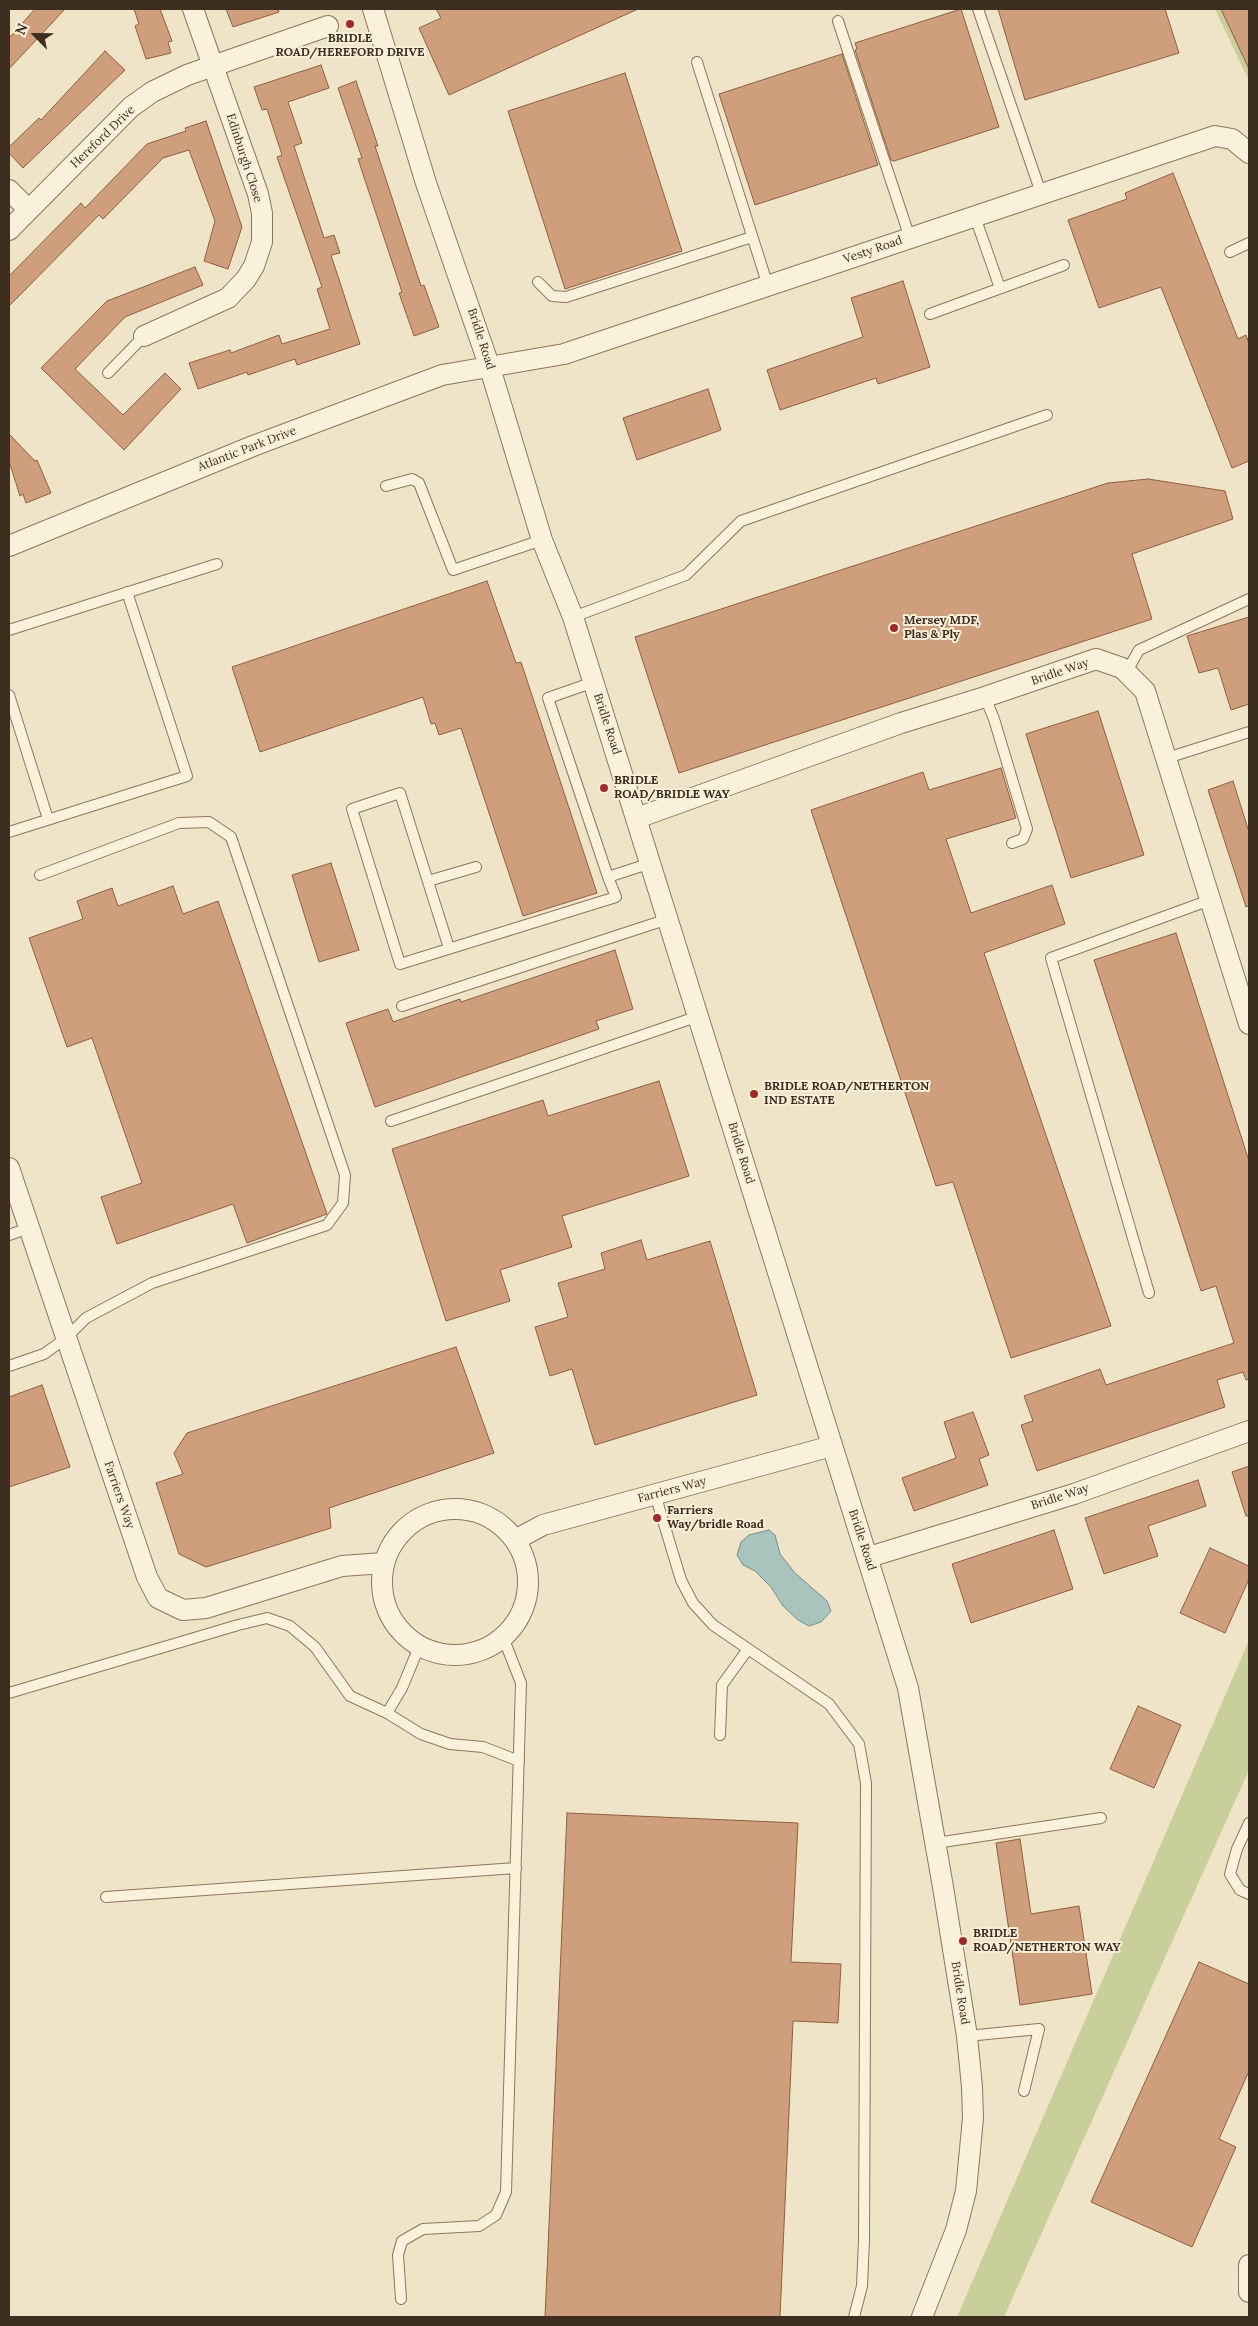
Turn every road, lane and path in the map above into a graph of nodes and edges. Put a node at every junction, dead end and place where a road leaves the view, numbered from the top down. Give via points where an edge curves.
1 (193, 9) edge
2 (373, 9) edge
3 (978, 9) edge
4 (838, 21) dead end
5 (328, 26) dead end
6 (697, 62) dead end
7 (213, 66) junction
8 (1249, 153) edge
9 (9, 190) edge
10 (1042, 196) junction
11 (29, 210) junction
12 (975, 217) junction
13 (9, 230) edge
14 (752, 237) junction
15 (910, 238) junction
16 (1249, 244) edge
17 (1230, 252) dead end
18 (1064, 266) dead end
19 (538, 282) dead end
20 (768, 286) junction
21 (1000, 288) junction
22 (930, 314) dead end
23 (144, 336) joint
24 (490, 368) junction
25 (108, 373) dead end
26 (1047, 415) dead end
27 (386, 486) dead end
28 (542, 540) junction
29 (9, 546) edge
30 (217, 564) dead end
31 (128, 592) junction
32 (1249, 599) edge
33 (573, 617) junction
34 (9, 630) edge
35 (1126, 673) junction
36 (594, 682) junction
37 (9, 696) edge
38 (985, 697) junction
39 (1249, 732) edge
40 (1167, 758) junction
41 (637, 818) junction
42 (48, 819) junction
43 (9, 832) edge
44 (1012, 843) dead end
45 (651, 863) junction
46 (476, 866) dead end
47 (40, 875) dead end
48 (608, 877) junction
49 (428, 881) junction
50 (1210, 900) junction
51 (668, 919) junction
52 (449, 948) junction
53 (402, 1006) dead end
54 (699, 1016) junction
55 (1249, 1024) edge
56 (391, 1121) dead end
57 (9, 1168) edge
58 (29, 1228) junction
59 (9, 1235) edge
60 (1149, 1293) dead end
61 (66, 1338) junction
62 (9, 1366) edge
63 (1249, 1431) edge
64 (832, 1446) junction
65 (655, 1494) junction
66 (515, 1540) junction
67 (868, 1557) junction
68 (384, 1563) junction
69 (503, 1638) junction
70 (419, 1647) junction
71 (748, 1649) junction
72 (9, 1693) edge
73 (387, 1713) junction
74 (720, 1735) dead end
75 (519, 1761) junction
76 (1101, 1818) dead end
77 (1249, 1823) edge
78 (936, 1843) junction
79 (516, 1868) junction
80 (1249, 1894) edge
81 (106, 1898) dead end
82 (967, 2036) junction
83 (1024, 2091) dead end
84 (1249, 2265) edge
85 (1249, 2292) edge
86 (401, 2299) dead end
87 (854, 2317) edge
88 (922, 2317) edge

1 - 7 street
2 - 24 street, Bridle Road via 426,183
3 - 10 lane
4 - 15 lane
5 - 7 street, Hereford Drive
6 - 14 lane
7 - 11 street, Hereford Drive via 167,84 132,108
7 - 23 street, Edinburgh Close via 258,194 262,242 254,266 228,298
8 - 10 street, Vesty Road via 1232,139 1215,136
9 - 11 street
10 - 12 street, Vesty Road
11 - 13 street, Hereford Drive
12 - 15 street, Vesty Road
12 - 21 lane
14 - 19 lane via 566,297 552,296
14 - 20 lane
15 - 20 street, Vesty Road
16 - 17 lane
18 - 21 lane
20 - 24 street, Vesty Road via 564,354
21 - 22 lane
23 - 25 lane
24 - 28 street, Bridle Road
24 - 29 street, Atlantic Park Drive via 432,379 253,446
26 - 33 lane via 741,521 686,575
27 - 28 lane via 412,479 419,483 453,570
28 - 33 street, Bridle Road
30 - 31 lane
31 - 34 lane
31 - 42 lane via 187,776
32 - 35 lane via 1140,650
33 - 36 street, Bridle Road
35 - 38 street, Bridle Way via 1122,668 1096,659
35 - 40 street, Bridle Way via 1145,692
36 - 41 street, Bridle Road
36 - 48 lane via 548,698
37 - 42 lane
38 - 41 street, Bridle Way via 901,723
38 - 44 lane via 1026,829 1023,839
39 - 40 lane
40 - 50 street, Bridle Way
41 - 45 street, Bridle Road
42 - 43 lane
45 - 48 lane
45 - 51 street, Bridle Road
46 - 49 lane
47 - 61 lane via 179,823 209,822 231,838 345,1175 343,1203 327,1225 152,1283 86,1318
48 - 52 lane via 616,897
49 - 52 lane
49 - 52 lane via 400,793 352,810 400,964
50 - 55 street, Bridle Way
50 - 60 lane via 1050,958
51 - 53 lane
51 - 54 street, Bridle Road
54 - 56 lane
54 - 64 street, Bridle Road
57 - 58 street, Farriers Way
58 - 59 lane
58 - 61 street, Farriers Way
61 - 62 lane via 44,1354
61 - 68 street, Farriers Way via 147,1577 158,1598 183,1610 206,1608 342,1566
63 - 67 street, Bridle Way via 1074,1494
64 - 65 street, Farriers Way
64 - 67 street, Bridle Road
65 - 66 street, Farriers Way via 543,1524
65 - 71 lane via 682,1580 693,1602 713,1625
66 - 68 street via 484,1514 460,1508 434,1511 417,1518 397,1536
66 - 69 street via 526,1564 528,1584 521,1613
67 - 78 street, Bridle Road via 908,1688
68 - 70 street via 381,1585 387,1612 398,1629
69 - 70 street via 473,1654 447,1656
69 - 75 lane via 520,1683
70 - 73 lane via 402,1688
71 - 74 lane via 722,1685
71 - 87 lane via 829,1704 859,1744 866,1782 864,2240 862,2286
72 - 73 lane via 267,1618 290,1626 315,1648 350,1696
73 - 75 lane via 421,1734 450,1744 483,1747
75 - 79 lane
76 - 78 lane
77 - 80 lane via 1230,1874 1240,1890
78 - 82 street, Bridle Road
79 - 81 lane
79 - 86 lane via 506,2192 496,2215 479,2226 423,2228 402,2241 398,2255
82 - 83 lane via 1039,2029
82 - 88 street, Bridle Road via 972,2118 966,2191 956,2230
84 - 85 street

